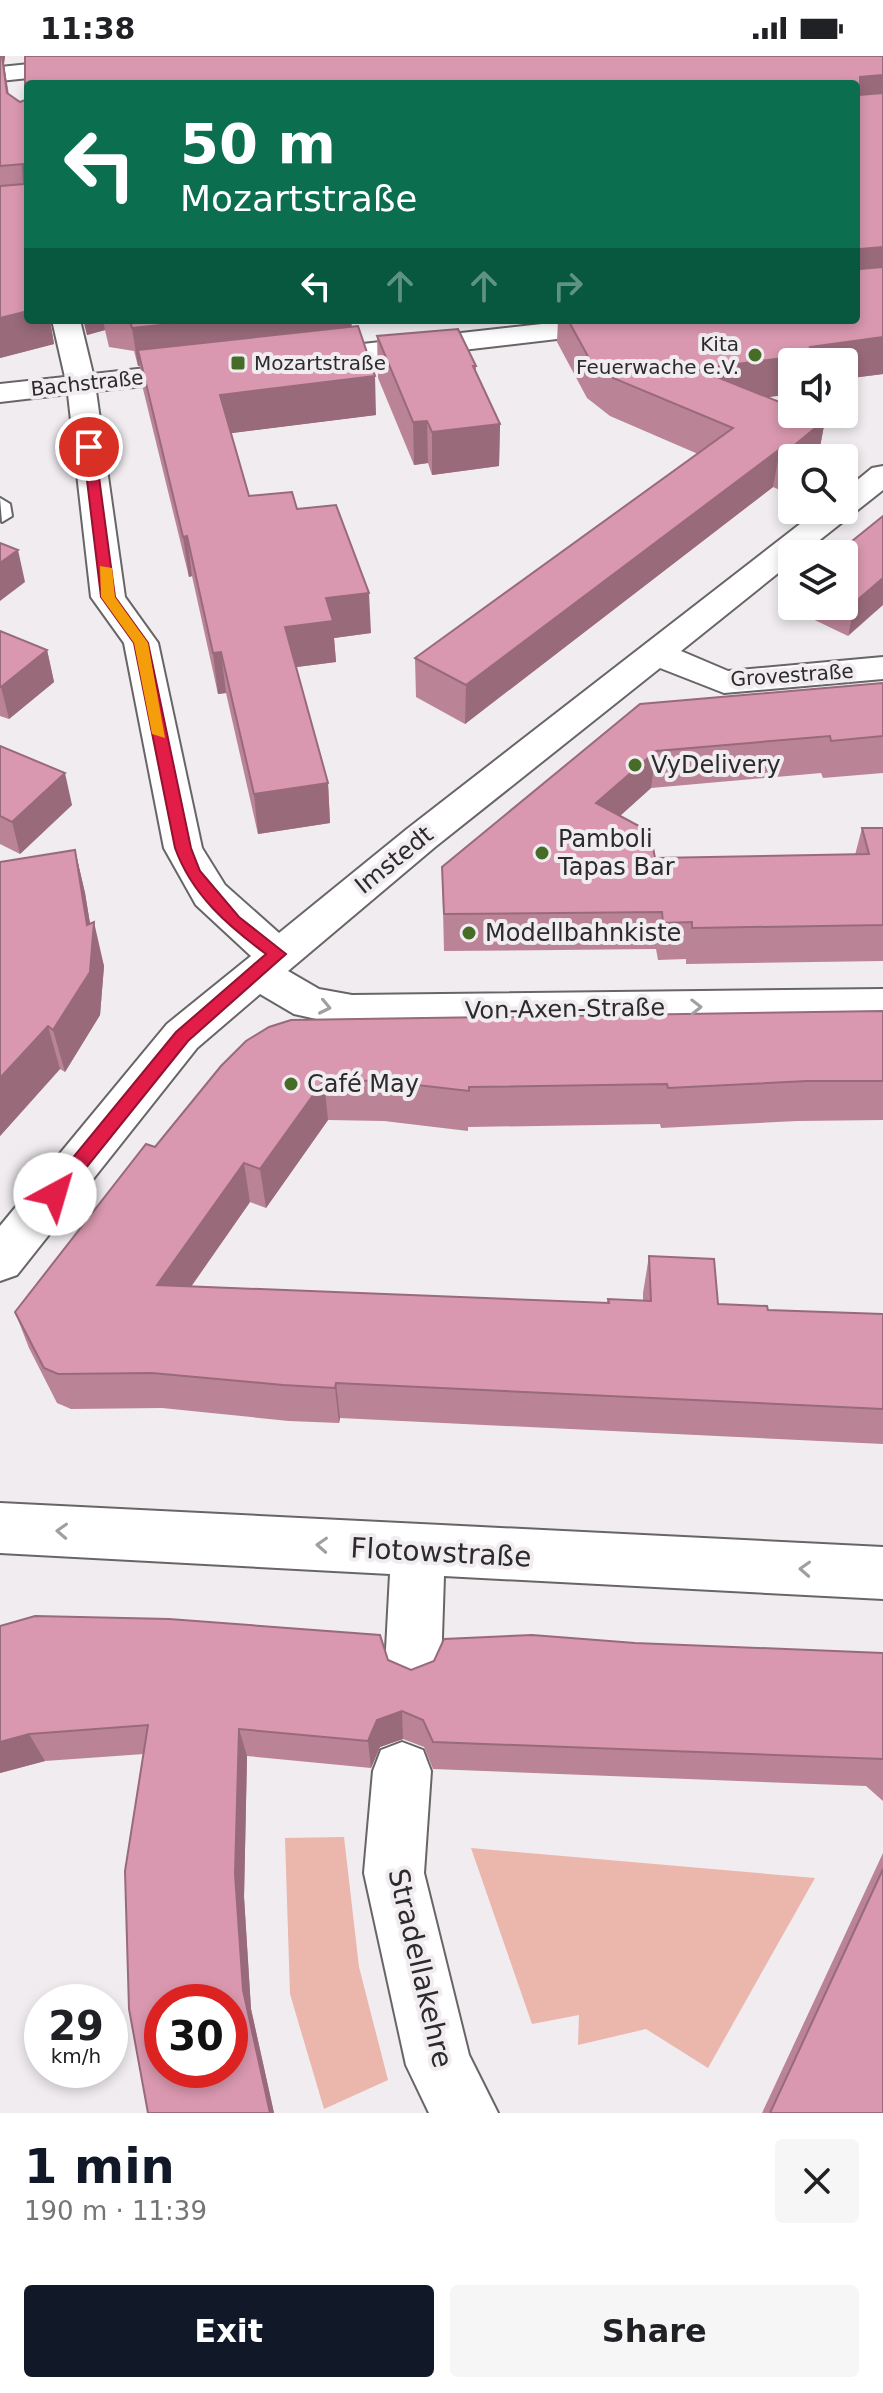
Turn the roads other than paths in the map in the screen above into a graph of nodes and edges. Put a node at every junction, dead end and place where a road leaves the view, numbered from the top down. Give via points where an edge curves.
1 (170, 56) edge
2 (12, 67) edge
3 (23, 100) edge
4 (67, 324) edge
5 (616, 324) edge
6 (284, 362) edge
7 (223, 369) edge
8 (81, 385) junction
9 (0, 393) edge
10 (883, 475) edge
11 (858, 495) edge
12 (820, 524) edge
13 (658, 654) junction
14 (883, 668) edge
15 (267, 963) junction
16 (883, 1005) edge
17 (0, 1261) edge
18 (0, 1528) edge
19 (418, 1551) junction
20 (883, 1573) edge
21 (413, 1668) edge
22 (402, 1771) dead end
23 (465, 2113) edge

1 - 2 street
2 - 3 street
4 - 8 street
5 - 6 street
7 - 8 street, Bachstraße
8 - 9 street, Bachstraße
8 - 15 street via 108,597 141,643 183,848 193,874
10 - 11 street
12 - 13 street, Imstedt
13 - 14 street, Grovestraße via 724,682
13 - 15 street, Imstedt
15 -> 16 street, Von-Axen-Straße via 309,1003 352,1011
15 - 17 street, Imstedt via 182,1036
19 -> 18 street, Flotowstraße
20 -> 19 street, Flotowstraße
19 - 21 street
22 - 23 street, Stradellakehre via 394,1873 439,2065

